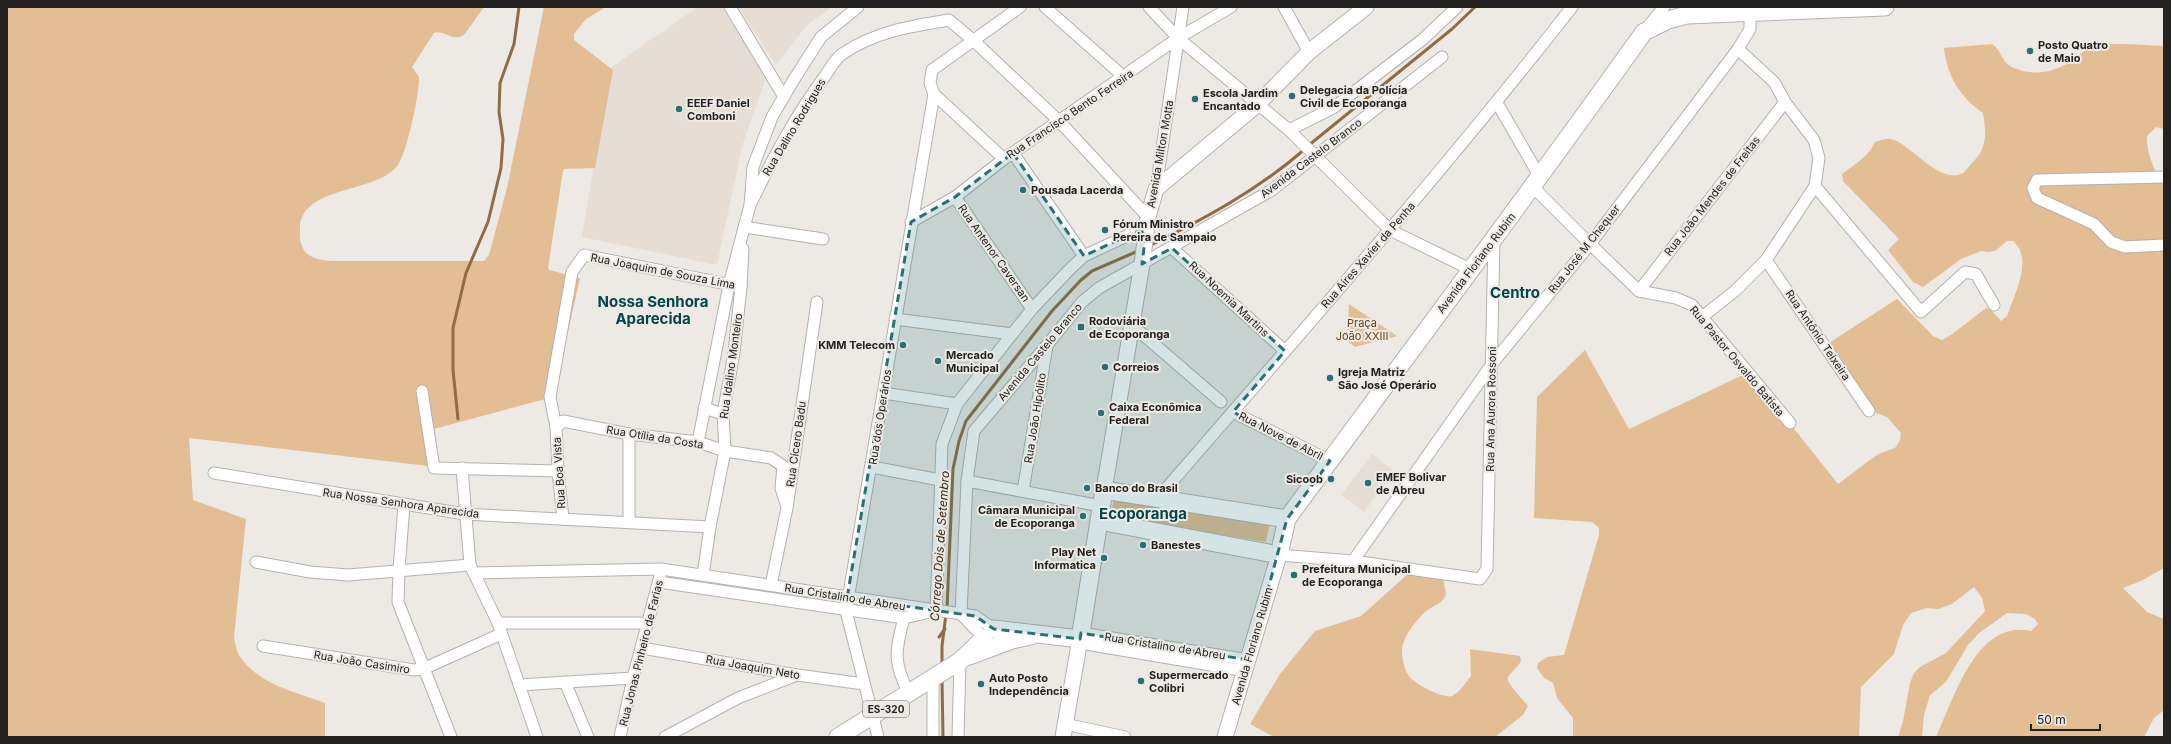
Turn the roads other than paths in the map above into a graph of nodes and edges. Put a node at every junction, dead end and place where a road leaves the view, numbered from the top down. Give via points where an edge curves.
1 (730, 7) edge
2 (858, 7) edge
3 (1020, 7) edge
4 (1045, 7) edge
5 (1149, 7) edge
6 (1183, 7) edge
7 (1231, 7) edge
8 (1284, 7) edge
9 (1366, 7) edge
10 (1457, 7) edge
11 (1572, 7) edge
12 (1664, 7) edge
13 (1885, 7) edge
14 (1685, 11) edge
15 (1750, 12) junction
16 (1644, 32) junction
17 (1178, 38) junction
18 (974, 41) junction
19 (1738, 49) junction
20 (1309, 52) junction
21 (1442, 57) dead end
22 (1124, 78) junction
23 (934, 94) junction
24 (784, 97) junction
25 (1785, 102) junction
26 (1497, 103) junction
27 (1258, 104) junction
28 (1060, 122) junction
29 (1289, 130) junction
30 (1008, 156) junction
31 (1314, 156) junction
32 (2164, 177) edge
33 (1537, 182) junction
34 (1815, 186) junction
35 (1156, 189) junction
36 (955, 198) junction
37 (750, 205) junction
38 (911, 222) junction
39 (1147, 225) junction
40 (744, 227) junction
41 (1390, 230) junction
42 (1494, 237) junction
43 (823, 239) dead end
44 (1590, 244) junction
45 (2164, 245) edge
46 (1172, 248) junction
47 (584, 256) joint
48 (1084, 256) junction
49 (1766, 260) junction
50 (1142, 264) junction
51 (1472, 270) junction
52 (729, 285) junction
53 (741, 287) junction
54 (1639, 291) junction
55 (817, 302) dead end
56 (1994, 305) dead end
57 (1032, 309) junction
58 (1702, 317) junction
59 (895, 319) junction
60 (1132, 325) junction
61 (1012, 334) junction
62 (1047, 345) junction
63 (716, 351) junction
64 (1285, 351) junction
65 (734, 353) junction
66 (1492, 364) junction
67 (422, 391) dead end
68 (883, 393) junction
69 (1222, 402) dead end
70 (957, 404) junction
71 (704, 408) junction
72 (1869, 411) dead end
73 (1233, 412) junction
74 (723, 414) junction
75 (1790, 424) dead end
76 (556, 427) junction
77 (629, 434) junction
78 (698, 442) junction
79 (724, 451) junction
80 (1330, 461) junction
81 (872, 467) junction
82 (462, 468) junction
83 (558, 471) junction
84 (214, 473) dead end
85 (940, 480) junction
86 (967, 481) junction
87 (1023, 491) junction
88 (1158, 498) junction
89 (404, 505) junction
90 (1101, 505) junction
91 (787, 508) junction
92 (465, 514) junction
93 (563, 519) junction
94 (1287, 519) junction
95 (629, 522) junction
96 (710, 527) junction
97 (1279, 555) junction
98 (1353, 561) junction
99 (256, 562) dead end
100 (472, 569) junction
101 (661, 569) junction
102 (399, 570) junction
103 (703, 575) junction
104 (659, 582) junction
105 (771, 585) junction
106 (848, 598) junction
107 (936, 610) junction
108 (846, 611) junction
109 (961, 614) junction
110 (904, 618) junction
111 (498, 623) junction
112 (647, 623) junction
113 (501, 634) junction
114 (1080, 638) junction
115 (993, 640) junction
116 (263, 646) dead end
117 (642, 648) junction
118 (959, 662) junction
119 (1248, 666) junction
120 (423, 669) junction
121 (798, 675) junction
122 (633, 678) junction
123 (933, 679) junction
124 (565, 682) junction
125 (864, 684) junction
126 (519, 685) junction
127 (909, 694) junction
128 (873, 717) junction
129 (1064, 731) edge
130 (450, 737) edge
131 (537, 737) edge
132 (588, 737) edge
133 (620, 737) edge
134 (665, 737) edge
135 (838, 737) edge
136 (878, 737) edge
137 (933, 737) edge
138 (958, 737) edge
139 (1124, 737) edge
140 (1225, 737) edge

1 - 24 street
2 - 24 street via 822,37
3 - 18 street, Rua dos Operários
4 - 22 street
5 - 17 street
6 - 17 street, Avenida Milton Motta
7 - 17 street, Rua Francisco Bento Ferreira
8 - 20 street
9 - 20 street
10 - 29 street via 1422,40 1333,108
11 - 26 street, Rua Aires Xavier da Penha
12 - 16 street, Avenida Floriano Rubim
13 - 15 main road
14 - 15 main road
14 - 16 main road
15 - 19 street, Rua José M Chequer via 1750,29
16 - 33 main road, Avenida Floriano Rubim
17 - 22 street, Rua Francisco Bento Ferreira
17 - 27 street
17 - 35 street, Avenida Milton Motta
18 - 23 street, Rua dos Operários via 932,70 930,83
18 - 28 street
18 - 37 street, Rua Dalino Rodrigues via 949,20 906,26 876,36 841,55 794,123
19 - 25 street via 1774,82
19 - 44 street, Rua José M Chequer
20 - 27 street
21 - 31 street, Avenida Castelo Branco
22 - 28 street, Rua Francisco Bento Ferreira
23 - 30 street
23 - 38 street, Rua dos Operários
24 - 37 street via 772,117 753,167
25 - 34 street via 1814,140 1819,158
25 - 54 street, Rua João Mendes de Freitas
26 - 33 street
26 - 41 street, Rua Aires Xavier da Penha
27 - 29 street
27 - 35 street
28 - 30 street, Rua Francisco Bento Ferreira
28 - 39 street
29 - 31 street
30 - 36 street, Rua Francisco Bento Ferreira
30 - 48 street
31 - 41 street
31 - 46 street, Avenida Castelo Branco via 1272,190
32 - 45 street via 2037,180 2033,188 2037,198 2094,224 2111,242 2125,247
33 - 42 main road, Avenida Floriano Rubim
33 - 44 street
34 - 49 street
34 - 56 street via 1921,312 1965,272 1976,274
35 - 39 street, Avenida Milton Motta
36 - 38 street, Rua Francisco Bento Ferreira
36 - 57 street, Rua Antenor Caversan
37 - 40 street, Rua Idalino Monteiro
38 - 59 street, Rua dos Operários
39 - 48 street
39 - 50 street, Avenida Milton Motta
40 - 43 street
40 - 52 street, Rua Idalino Monteiro
40 - 53 street, Rua Idalino Monteiro
41 - 51 street
41 - 64 street, Rua Aires Xavier da Penha
42 - 51 main road, Avenida Floriano Rubim
42 - 66 street, Rua Ana Aurora Rossoni
44 - 54 street
44 - 66 street, Rua José M Chequer
46 - 50 street, Avenida Castelo Branco
46 - 64 street, Rua Noemia Martins
47 - 52 street, Rua Joaquim de Souza Lima
47 - 76 street, Rua Boa Vista via 572,272 550,397
48 - 57 street
49 - 58 street via 1735,291
49 - 72 street, Rua Antônio Teixeira
50 - 60 street, Avenida Milton Motta
50 - 62 street, Avenida Castelo Branco via 1099,288 1082,302
51 - 80 main road, Avenida Floriano Rubim
52 - 53 street, Rua Joaquim de Souza Lima
52 - 63 street, Rua Idalino Monteiro
53 - 65 street, Rua Idalino Monteiro
54 - 58 street, Rua Pastor Osvaldo Batista via 1676,298 1692,305
55 - 91 street, Rua Cícero Badu
57 - 61 street
58 - 75 street, Rua Pastor Osvaldo Batista
59 - 61 street
59 - 68 street, Rua dos Operários
60 - 69 street
60 - 90 street, Avenida Milton Motta
61 - 70 street
62 - 86 street, Avenida Castelo Branco via 974,431
62 - 87 street, Rua João Hipólito
63 - 65 street
63 - 71 street, Rua Idalino Monteiro
64 - 73 street, Rua Aires Xavier da Penha
65 - 74 street, Rua Idalino Monteiro
66 - 98 street, Rua José M Chequer
66 - 98 street, Rua Ana Aurora Rossoni via 1487,569 1480,579
67 - 82 street via 434,468
68 - 70 street
68 - 81 street, Rua dos Operários
70 - 85 street via 942,444
71 - 74 street
71 - 78 street, Rua Idalino Monteiro
73 - 80 street, Rua Nove de Abril
73 - 88 street, Rua Aires Xavier da Penha
74 - 79 street, Rua Idalino Monteiro
76 - 77 street, Rua Otília da Costa via 563,421
76 - 83 street, Rua Boa Vista
77 - 78 street, Rua Otília da Costa
77 - 95 street
78 - 79 street, Rua Otília da Costa
79 - 91 street, Rua Otília da Costa via 770,458 783,466 781,488
79 - 96 street, Rua Idalino Monteiro
80 - 94 main road, Avenida Floriano Rubim
81 - 85 street
81 - 106 street, Rua dos Operários
82 - 83 street
82 - 92 street
83 - 93 street, Rua Boa Vista
84 - 89 street, Rua Nossa Senhora Aparecida
85 - 107 street
86 - 87 street
86 - 109 street, Avenida Castelo Branco
87 - 90 street
88 - 90 main road
88 - 94 main road
89 - 92 street, Rua Nossa Senhora Aparecida
89 - 102 street
90 - 97 main road
90 - 114 main road, Avenida Milton Motta
91 - 105 street, Rua Cícero Badu
92 - 93 street, Rua Nossa Senhora Aparecida
92 - 100 street
93 - 95 street, Rua Nossa Senhora Aparecida
94 - 97 main road
95 - 96 street, Rua Nossa Senhora Aparecida
96 - 103 street, Rua Idalino Monteiro
97 - 98 street
97 - 119 street, Avenida Floriano Rubim
99 - 102 street, Rua Cristalino de Abreu via 310,572 348,575
100 - 101 street, Rua Cristalino de Abreu
100 - 102 street, Rua Cristalino de Abreu
100 - 111 street
101 - 103 street, Rua Cristalino de Abreu
101 - 104 street, Rua Jonas Pinheiro de Farias
102 - 120 street via 398,602
103 - 105 street, Rua Cristalino de Abreu
104 - 108 street, Rua Cristalino de Abreu
104 - 112 street, Rua Jonas Pinheiro de Farias
105 - 106 street, Rua Cristalino de Abreu
106 - 107 street, Rua Cristalino de Abreu
106 - 108 street, Rua dos Operários
107 - 109 street
107 - 110 street, Rua Cristalino de Abreu
108 - 110 street, Rua Cristalino de Abreu
108 - 125 street, Rua dos Operários
109 - 115 street via 975,616
110 - 127 street via 897,646 899,674
111 - 112 street
111 - 113 street
112 - 117 street, Rua Jonas Pinheiro de Farias
113 - 120 street, Rua João Casimiro
113 - 126 street
114 - 115 main road via 1038,635 1013,630
114 - 119 street, Rua Cristalino de Abreu
114 - 129 street, Avenida Milton Motta
115 - 118 main road, ES-320
116 - 120 street, Rua João Casimiro via 414,670
117 - 121 street, Rua Joaquim Neto
117 - 122 street, Rua Jonas Pinheiro de Farias
118 - 123 main road, ES-320
118 - 138 street
119 - 140 street, Avenida Floriano Rubim
120 - 130 street
121 - 125 street, Rua Joaquim Neto
121 - 134 street via 738,698
122 - 124 street
122 - 133 street, Rua Jonas Pinheiro de Farias
123 - 127 main road, ES-320
123 - 137 street
124 - 126 street
124 - 132 street
125 - 128 street, Rua dos Operários
126 - 131 street
127 - 128 main road, ES-320
128 - 135 main road, ES-320
128 - 136 street, Rua dos Operários
129 - 139 street

